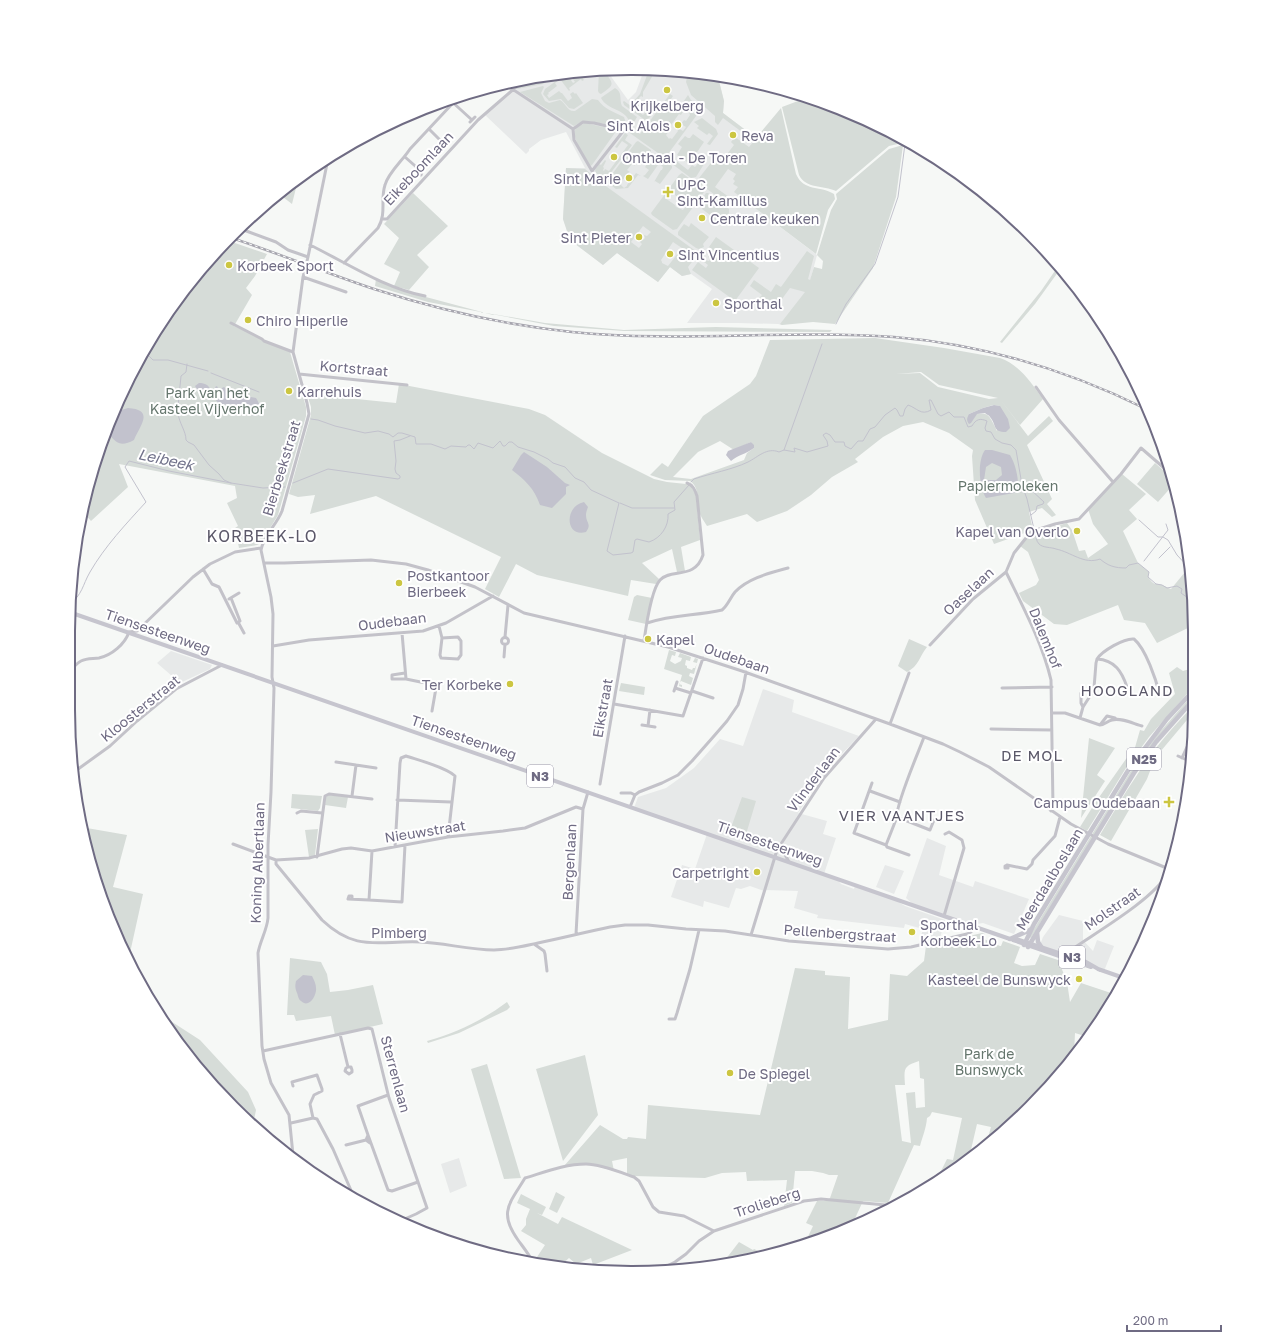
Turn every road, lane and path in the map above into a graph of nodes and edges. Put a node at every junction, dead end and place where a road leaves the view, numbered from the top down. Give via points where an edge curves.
1 (512, 89) joint
2 (455, 105) edge
3 (450, 106) edge
4 (475, 117) dead end
5 (429, 129) junction
6 (573, 129) junction
7 (442, 141) dead end
8 (405, 157) junction
9 (326, 166) edge
10 (421, 175) dead end
11 (382, 219) junction
12 (246, 231) edge
13 (310, 245) junction
14 (308, 257) junction
15 (344, 263) junction
16 (303, 277) junction
17 (346, 292) dead end
18 (425, 296) dead end
19 (231, 323) dead end
20 (293, 352) junction
21 (299, 374) junction
22 (407, 385) dead end
23 (1036, 387) dead end
24 (1162, 467) edge
25 (1112, 482) junction
26 (687, 483) dead end
27 (261, 548) junction
28 (264, 563) junction
29 (788, 568) dead end
30 (203, 569) junction
31 (1006, 572) junction
32 (239, 593) dead end
33 (493, 596) junction
34 (231, 598) junction
35 (226, 601) junction
36 (508, 605) junction
37 (75, 614) edge
38 (238, 622) junction
39 (647, 623) junction
40 (439, 626) junction
41 (129, 632) junction
42 (244, 633) dead end
43 (402, 633) junction
44 (625, 636) junction
45 (442, 638) junction
46 (644, 641) junction
47 (930, 644) dead end
48 (273, 646) junction
49 (504, 657) dead end
50 (703, 658) junction
51 (1097, 659) junction
52 (222, 665) junction
53 (75, 666) edge
54 (746, 672) junction
55 (405, 673) junction
56 (909, 673) dead end
57 (406, 679) junction
58 (677, 682) dead end
59 (273, 683) junction
60 (1127, 687) dead end
61 (1002, 688) dead end
62 (1052, 688) junction
63 (692, 692) junction
64 (1081, 693) dead end
65 (1160, 695) dead end
66 (1188, 697) edge
67 (713, 698) dead end
68 (614, 704) junction
69 (1188, 706) edge
70 (1083, 707) junction
71 (650, 710) junction
72 (432, 711) dead end
73 (1052, 713) junction
74 (1080, 718) junction
75 (876, 719) junction
76 (890, 724) junction
77 (642, 725) dead end
78 (648, 726) junction
79 (1142, 726) dead end
80 (655, 728) dead end
81 (991, 729) dead end
82 (1052, 730) junction
83 (924, 737) junction
84 (1187, 748) edge
85 (1178, 756) dead end
86 (1182, 758) junction
87 (1186, 759) edge
88 (336, 762) dead end
89 (356, 765) junction
90 (376, 768) dead end
91 (79, 769) edge
92 (872, 783) dead end
93 (600, 784) dead end
94 (870, 791) junction
95 (588, 792) junction
96 (621, 793) dead end
97 (635, 795) junction
98 (352, 796) junction
99 (372, 799) dead end
100 (397, 800) junction
101 (451, 802) junction
102 (900, 802) junction
103 (630, 807) junction
104 (583, 809) junction
105 (1051, 811) junction
106 (297, 813) dead end
107 (322, 813) junction
108 (897, 817) junction
109 (1060, 817) junction
110 (934, 820) dead end
111 (945, 834) dead end
112 (448, 837) junction
113 (233, 844) dead end
114 (781, 844) junction
115 (886, 845) junction
116 (405, 846) junction
117 (394, 847) junction
118 (372, 851) junction
119 (268, 856) junction
120 (909, 856) dead end
121 (317, 857) junction
122 (775, 857) junction
123 (276, 860) junction
124 (789, 862) junction
125 (1007, 865) dead end
126 (1165, 867) edge
127 (1160, 883) edge
128 (352, 899) dead end
129 (369, 900) junction
130 (944, 916) junction
131 (1034, 924) junction
132 (975, 926) junction
133 (1040, 927) junction
134 (698, 930) junction
135 (576, 934) junction
136 (751, 935) junction
137 (1010, 939) junction
138 (534, 944) junction
139 (1026, 944) junction
140 (1042, 948) junction
141 (1067, 956) junction
142 (1100, 970) junction
143 (547, 971) dead end
144 (1119, 976) edge
145 (669, 1019) dead end
146 (340, 1034) junction
147 (263, 1051) junction
148 (348, 1067) dead end
149 (293, 1086) dead end
150 (388, 1095) junction
151 (313, 1118) junction
152 (291, 1123) junction
153 (368, 1135) junction
154 (366, 1140) junction
155 (370, 1143) junction
156 (346, 1145) dead end
157 (293, 1151) edge
158 (418, 1182) junction
159 (351, 1190) edge
160 (885, 1205) edge
161 (406, 1218) edge
162 (714, 1231) junction
163 (529, 1256) edge
164 (670, 1265) edge

1 - 6 street
1 - 11 street, Eikeboomlaan via 478,120 387,219
2 - 4 street via 471,121
3 - 5 street
5 - 7 street
5 - 8 street via 410,148
6 - 6 street via 574,140 592,171 624,130 589,122 578,124
8 - 10 street via 422,172
8 - 11 street via 386,180
9 - 13 street, Bierbeekstraat
11 - 15 street, Eikeboomlaan via 378,228
12 - 14 street
13 - 14 street, Bierbeekstraat
13 - 15 street
14 - 16 street, Bierbeekstraat
15 - 18 street via 411,293
16 - 17 street
16 - 20 street, Bierbeekstraat
19 - 20 street via 264,341
20 - 21 street, Bierbeekstraat
21 - 22 street, Kortstraat
21 - 27 street, Bierbeekstraat via 309,409 308,418 280,516
23 - 25 street via 1059,420
24 - 25 street, Oaselaan via 1141,448
25 - 31 street, Oaselaan via 1079,519 1033,531 1014,553
26 - 39 street via 691,484 697,496 703,555 696,566 689,570 659,580
27 - 28 street
27 - 30 street via 235,552
28 - 33 street via 359,560 400,563 470,584
28 - 48 street via 272,608
29 - 39 street via 745,584 735,592 722,610 662,618
30 - 35 street via 212,584 219,587
30 - 41 street via 137,631
31 - 47 street, Oaselaan via 973,599
31 - 62 street, Dalemhof via 1044,655
32 - 34 street
33 - 36 street, Oudebaan
33 - 40 street, Oudebaan
34 - 35 street
34 - 38 street via 240,621
35 - 38 street
36 - 44 street, Oudebaan via 529,614
36 - 49 street via 505,637 508,641 505,644
37 - 41 main road, Tiensesteenweg / N3
38 - 42 street
39 - 46 street
40 - 43 street, Oudebaan
40 - 45 street
41 - 52 main road, Tiensesteenweg / N3
41 - 53 street via 125,642 112,652 87,659
43 - 48 street, Oudebaan via 309,640
43 - 55 street
44 - 46 street, Oudebaan
44 - 68 street, Eikstraat
45 - 45 street via 441,658 458,659 461,655 461,641 458,637
46 - 50 street, Oudebaan
48 - 59 street
50 - 54 street, Oudebaan
50 - 63 street
51 - 60 street via 1116,666
51 - 65 street via 1100,654 1128,639 1136,640 1152,670
51 - 70 street via 1092,693
52 - 59 main road, Tiensesteenweg / N3
52 - 91 street, Kloosterstraat via 176,689 110,746
54 - 75 street, Oudebaan
54 - 97 street via 738,705 692,761 678,775
55 - 57 street
55 - 57 street via 394,674 391,678
56 - 76 street
57 - 72 street via 435,685
58 - 63 street via 675,689
59 - 95 main road, Tiensesteenweg / N3
59 - 119 street, Koning Albertlaan
61 - 62 street
62 - 73 street, Dalemhof
63 - 67 street
63 - 71 street via 683,716
64 - 70 street
66 - 131 highway, Meerdaalboslaan / N25 via 1129,769
68 - 71 street
68 - 93 street, Eikstraat
69 - 133 highway, Meerdaalboslaan / N25 via 1145,757
70 - 74 street
71 - 78 street
73 - 74 street via 1065,713
73 - 82 street, Dalemhof
74 - 79 street via 1100,725 1118,719
75 - 76 street, Oudebaan
75 - 114 street, Vlinderlaan via 823,780
76 - 83 street, Oudebaan
77 - 78 street
78 - 80 street
81 - 82 street
82 - 105 street, Dalemhof
83 - 102 street
83 - 105 street, Oudebaan via 989,767
84 - 86 street
85 - 86 street
86 - 87 street
88 - 89 street
89 - 90 street
89 - 98 street
92 - 94 street
94 - 102 street
94 - 115 street via 854,833
95 - 103 main road, Tiensesteenweg / N3
95 - 104 street, Bergenlaan
96 - 97 street
97 - 103 street
98 - 99 street
98 - 107 street via 325,796
100 - 101 street
100 - 101 street via 401,758 406,756 455,776
100 - 117 street
101 - 112 street
102 - 108 street
103 - 122 main road, Tiensesteenweg / N3
104 - 112 street, Nieuwstraat via 576,807 525,828
104 - 135 street, Bergenlaan
105 - 109 street, Oudebaan
106 - 107 street
107 - 121 street
108 - 110 street via 930,830
108 - 115 street
109 - 125 street via 1055,836 1032,860 1027,869
109 - 126 street, Oudebaan via 1108,844
111 - 130 street via 949,832 962,840 964,848
112 - 116 street, Nieuwstraat
113 - 119 street
114 - 122 street, Vlinderlaan
114 - 124 street
115 - 120 street
116 - 117 street, Nieuwstraat
116 - 129 street via 402,902
117 - 118 street, Nieuwstraat
118 - 121 street, Nieuwstraat via 351,848
118 - 129 street
119 - 123 street
119 - 147 street, Koning Albertlaan via 268,918 258,953
121 - 123 street, Nieuwstraat
122 - 124 main road, Tiensesteenweg / N3
122 - 136 street, Vlinderlaan
123 - 138 street, Pimberg via 276,864 322,920 351,939 371,944 435,943 486,950
124 - 130 main road, Tiensesteenweg / N3
127 - 141 street, Molstraat via 1138,904 1071,950
128 - 129 street via 352,896 349,896 348,899
130 - 132 main road, Tiensesteenweg / N3
131 - 137 highway via 1028,931
131 - 139 highway, Meerdaalboslaan / N25
132 - 136 street, Pellenbergstraat via 967,934 912,947 888,949 789,941
132 - 137 main road, Tiensesteenweg / N3
133 - 139 highway, Meerdaalboslaan / N25
133 - 140 highway via 1037,940
134 - 135 street, Pimberg via 635,925
134 - 136 street, Pellenbergstraat
134 - 145 street via 677,1013 674,1019
135 - 138 street, Pimberg
137 - 139 main road, Tiensesteenweg / N3
138 - 143 street via 544,951
139 - 140 main road, Tiensesteenweg / N3
139 - 142 main road, Tiensesteenweg / N3
140 - 141 main road, Tiensesteenweg / N3
141 - 142 main road, Tiensesteenweg / N3
142 - 144 main road, Tiensesteenweg / N3
146 - 147 street, Sterrenlaan
146 - 148 street
146 - 150 street, Sterrenlaan via 372,1029
147 - 152 street, Koning Albertlaan via 270,1084 288,1113
149 - 151 street via 292,1082 317,1074 322,1091 314,1095 310,1104
150 - 153 street via 358,1106
150 - 158 street, Sterrenlaan
151 - 152 street
151 - 159 street via 317,1119 332,1147
152 - 157 street, Koning Albertlaan
153 - 154 street
153 - 155 street
154 - 155 street
154 - 156 street
155 - 158 street via 388,1190
158 - 161 street, Sterrenlaan via 427,1208
160 - 162 street, Trolieberg via 813,1200
162 - 163 street via 684,1216 659,1212 653,1208 639,1180 634,1177 595,1164 560,1167 525,1178 509,1205 507,1211 511,1229
162 - 164 street, Trolieberg

